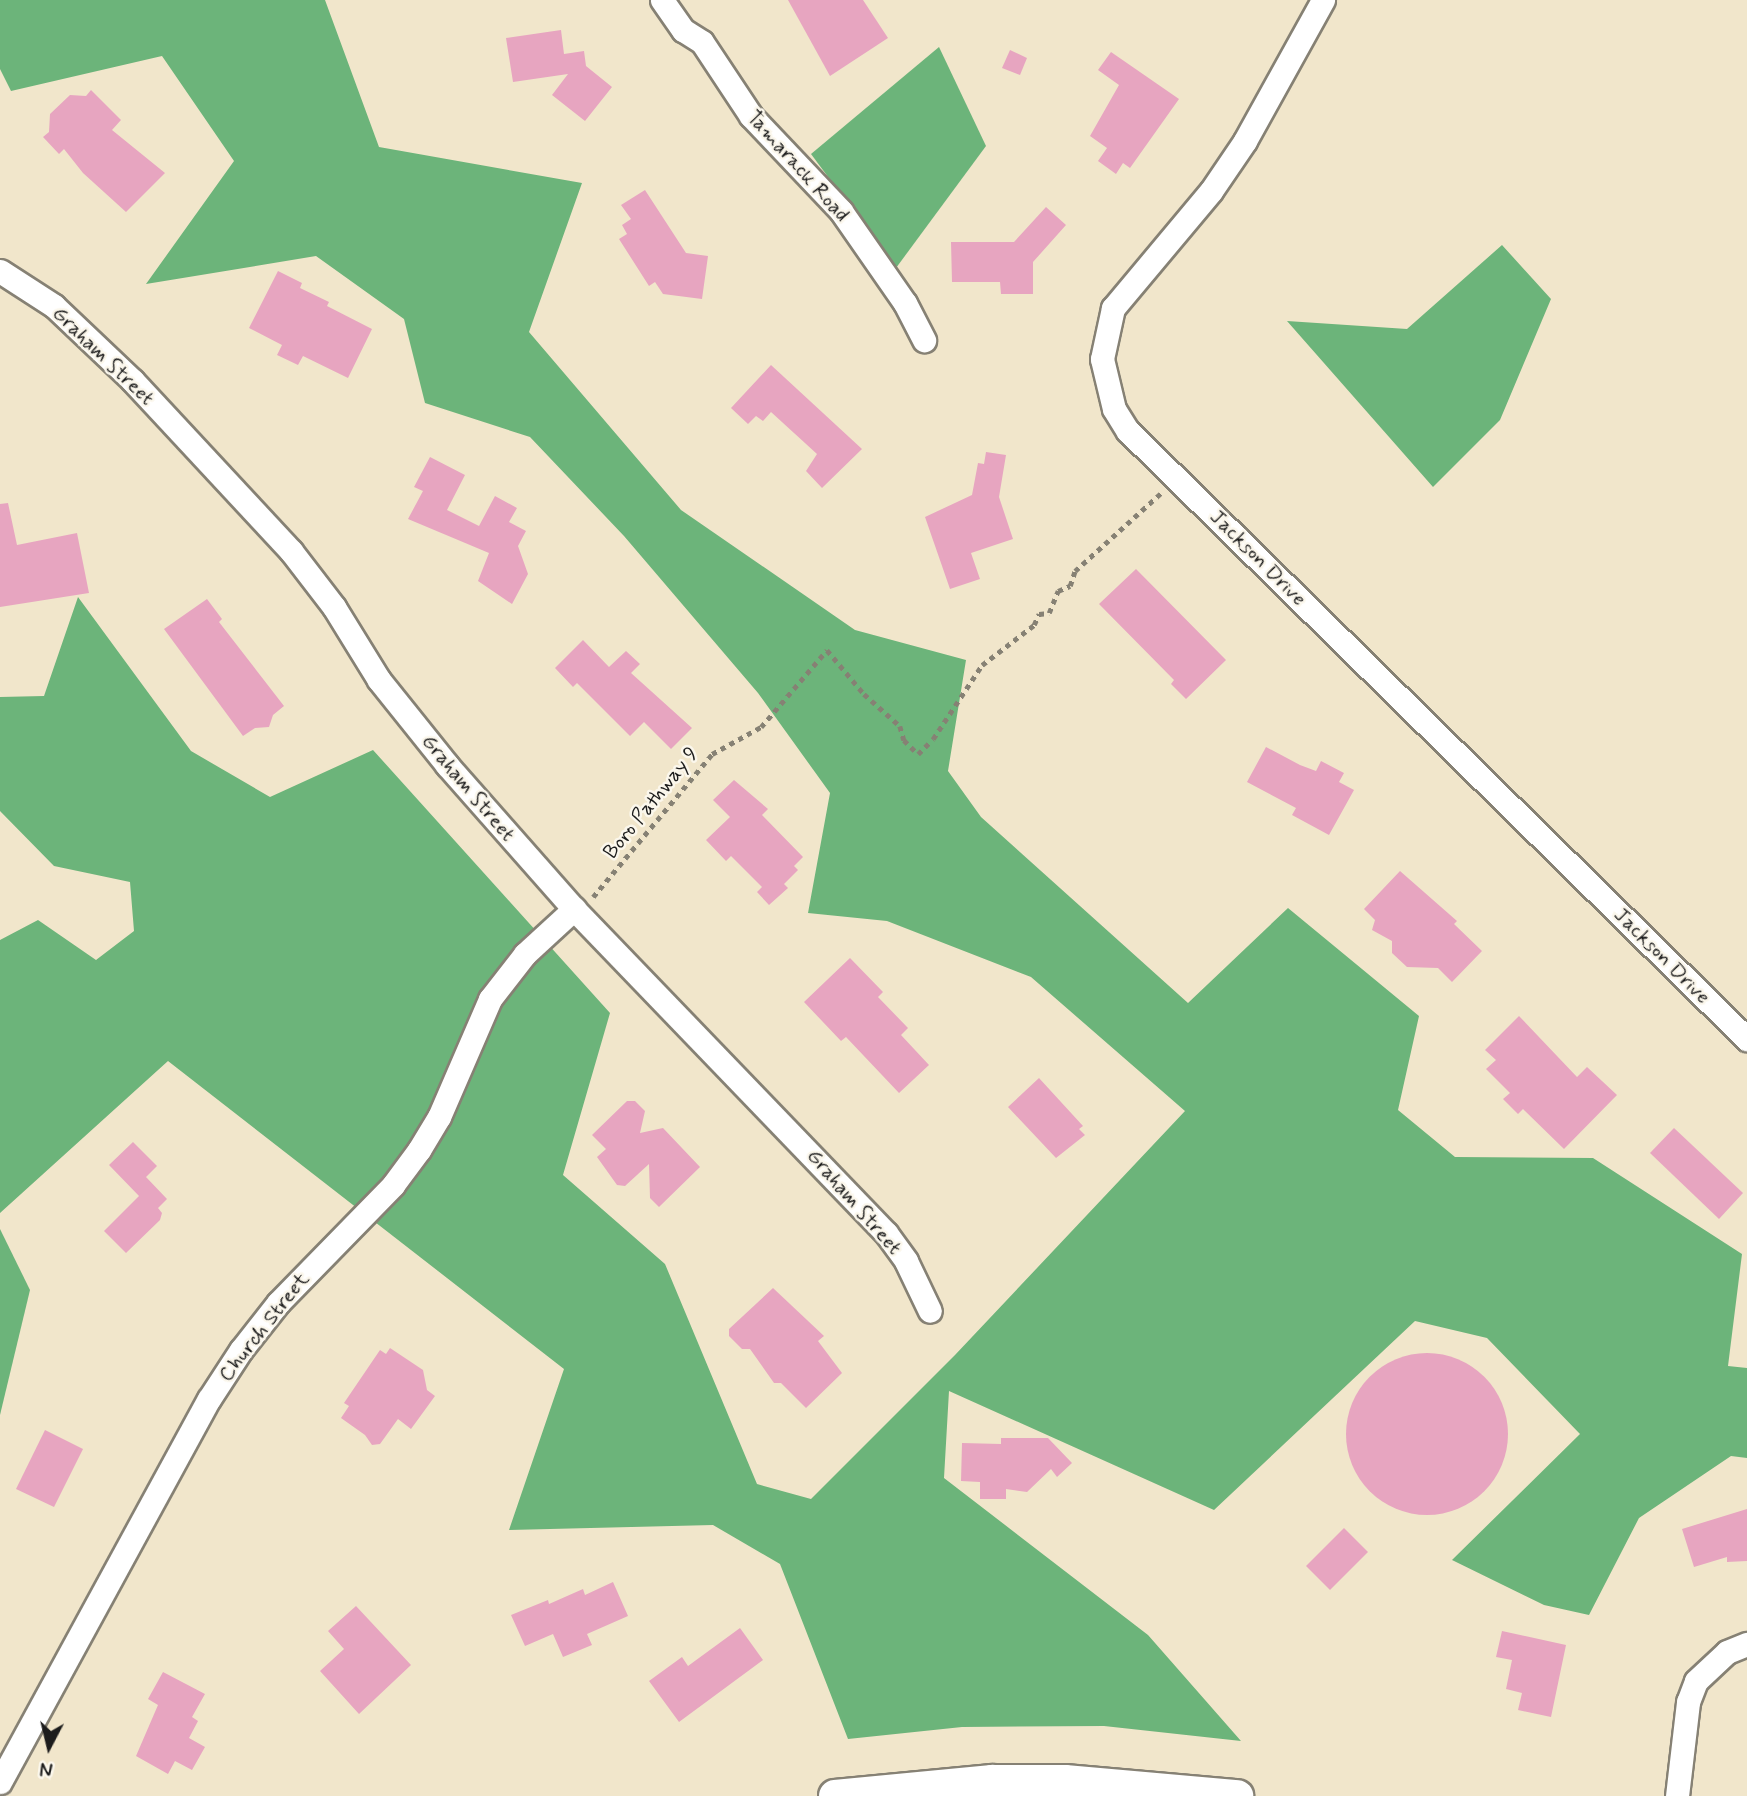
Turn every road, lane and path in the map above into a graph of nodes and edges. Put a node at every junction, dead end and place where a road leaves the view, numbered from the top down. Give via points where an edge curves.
1 (662, 0) edge
2 (1323, 0) edge
3 (0, 271) edge
4 (924, 340) dead end
5 (1177, 478) junction
6 (575, 910) junction
7 (1747, 1039) edge
8 (930, 1311) dead end
9 (1747, 1644) edge
10 (0, 1782) edge
11 (835, 1796) edge
12 (1237, 1796) edge
13 (1676, 1796) edge

1 - 4 street, Tamarack Road via 683,30 702,42 751,116 841,211 905,303
2 - 5 street, Jackson Drive via 1245,141 1181,229 1127,286 1105,331 1102,359 1114,409 1128,431
3 - 6 street, Graham Street via 54,306 273,531 334,607 379,680
5 - 6 path, Boro Pathway 9 via 1075,571 1070,586 1058,591 1049,613 1039,614 1026,632 982,664 918,754 904,740 900,726 864,695 827,650 761,727 712,754 696,779 638,841 597,898 586,897
5 - 7 street, Jackson Drive
6 - 8 street, Graham Street via 886,1233 906,1261
6 - 10 street, Church Street via 525,954 490,999 439,1117 393,1185 278,1303 241,1350 209,1399
9 - 13 street via 1727,1652 1696,1681 1688,1702
11 - 12 main road via 1041,1781

